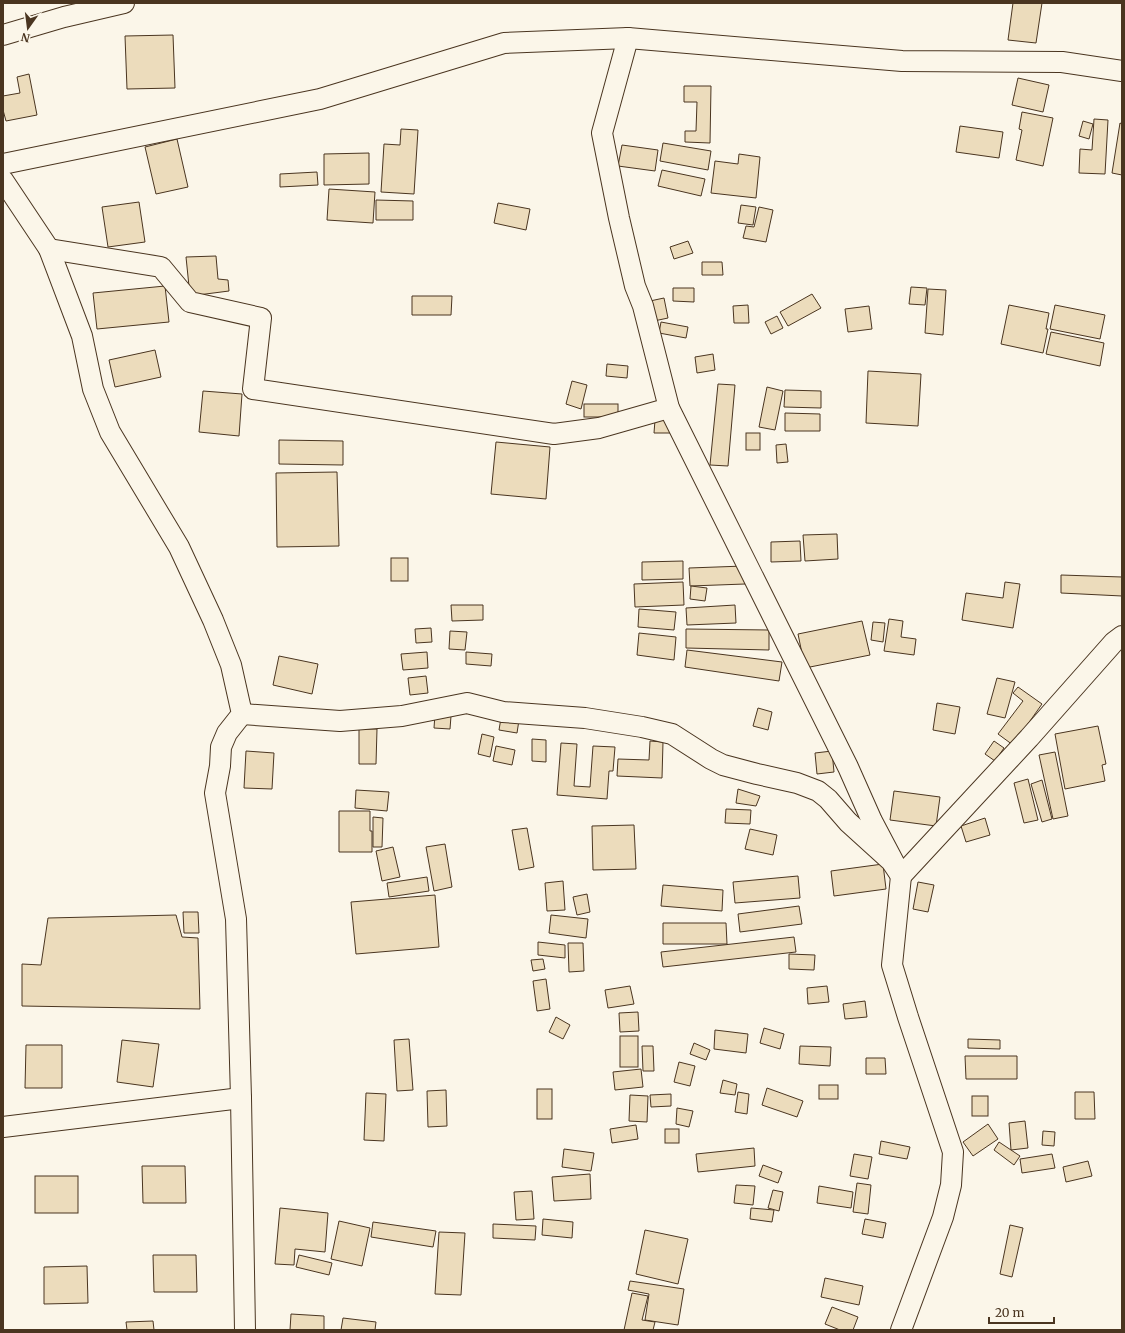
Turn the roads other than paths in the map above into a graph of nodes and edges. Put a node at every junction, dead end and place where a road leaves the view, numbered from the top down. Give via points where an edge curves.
1 (124, 3) edge
2 (63, 10) edge
3 (3, 35) edge
4 (628, 38) junction
5 (1122, 71) edge
6 (3, 164) edge
7 (3, 180) edge
8 (49, 248) junction
9 (668, 408) junction
10 (1122, 636) edge
11 (242, 714) junction
12 (901, 876) junction
13 (241, 1098) junction
14 (3, 1127) edge
15 (245, 1330) edge
16 (901, 1330) edge

1 - 2 street
2 - 3 street
4 - 5 street via 902,61 1062,62
4 - 6 street via 504,43 320,99
4 - 9 street via 602,133 635,286 643,306
7 - 8 street
8 - 9 street via 161,268 190,302 261,318 253,389 554,434 599,428
8 - 11 street via 82,336 93,389 110,432 179,547 195,580 231,665
9 - 12 street
10 - 12 street
11 - 12 street via 340,721 402,716 467,703 503,712 585,718 666,732 723,765 797,783 818,791 891,861
11 - 13 street via 220,747 220,766 215,793 236,919
12 - 16 street via 892,965 953,1152 951,1185 943,1217
13 - 14 street
13 - 15 street

